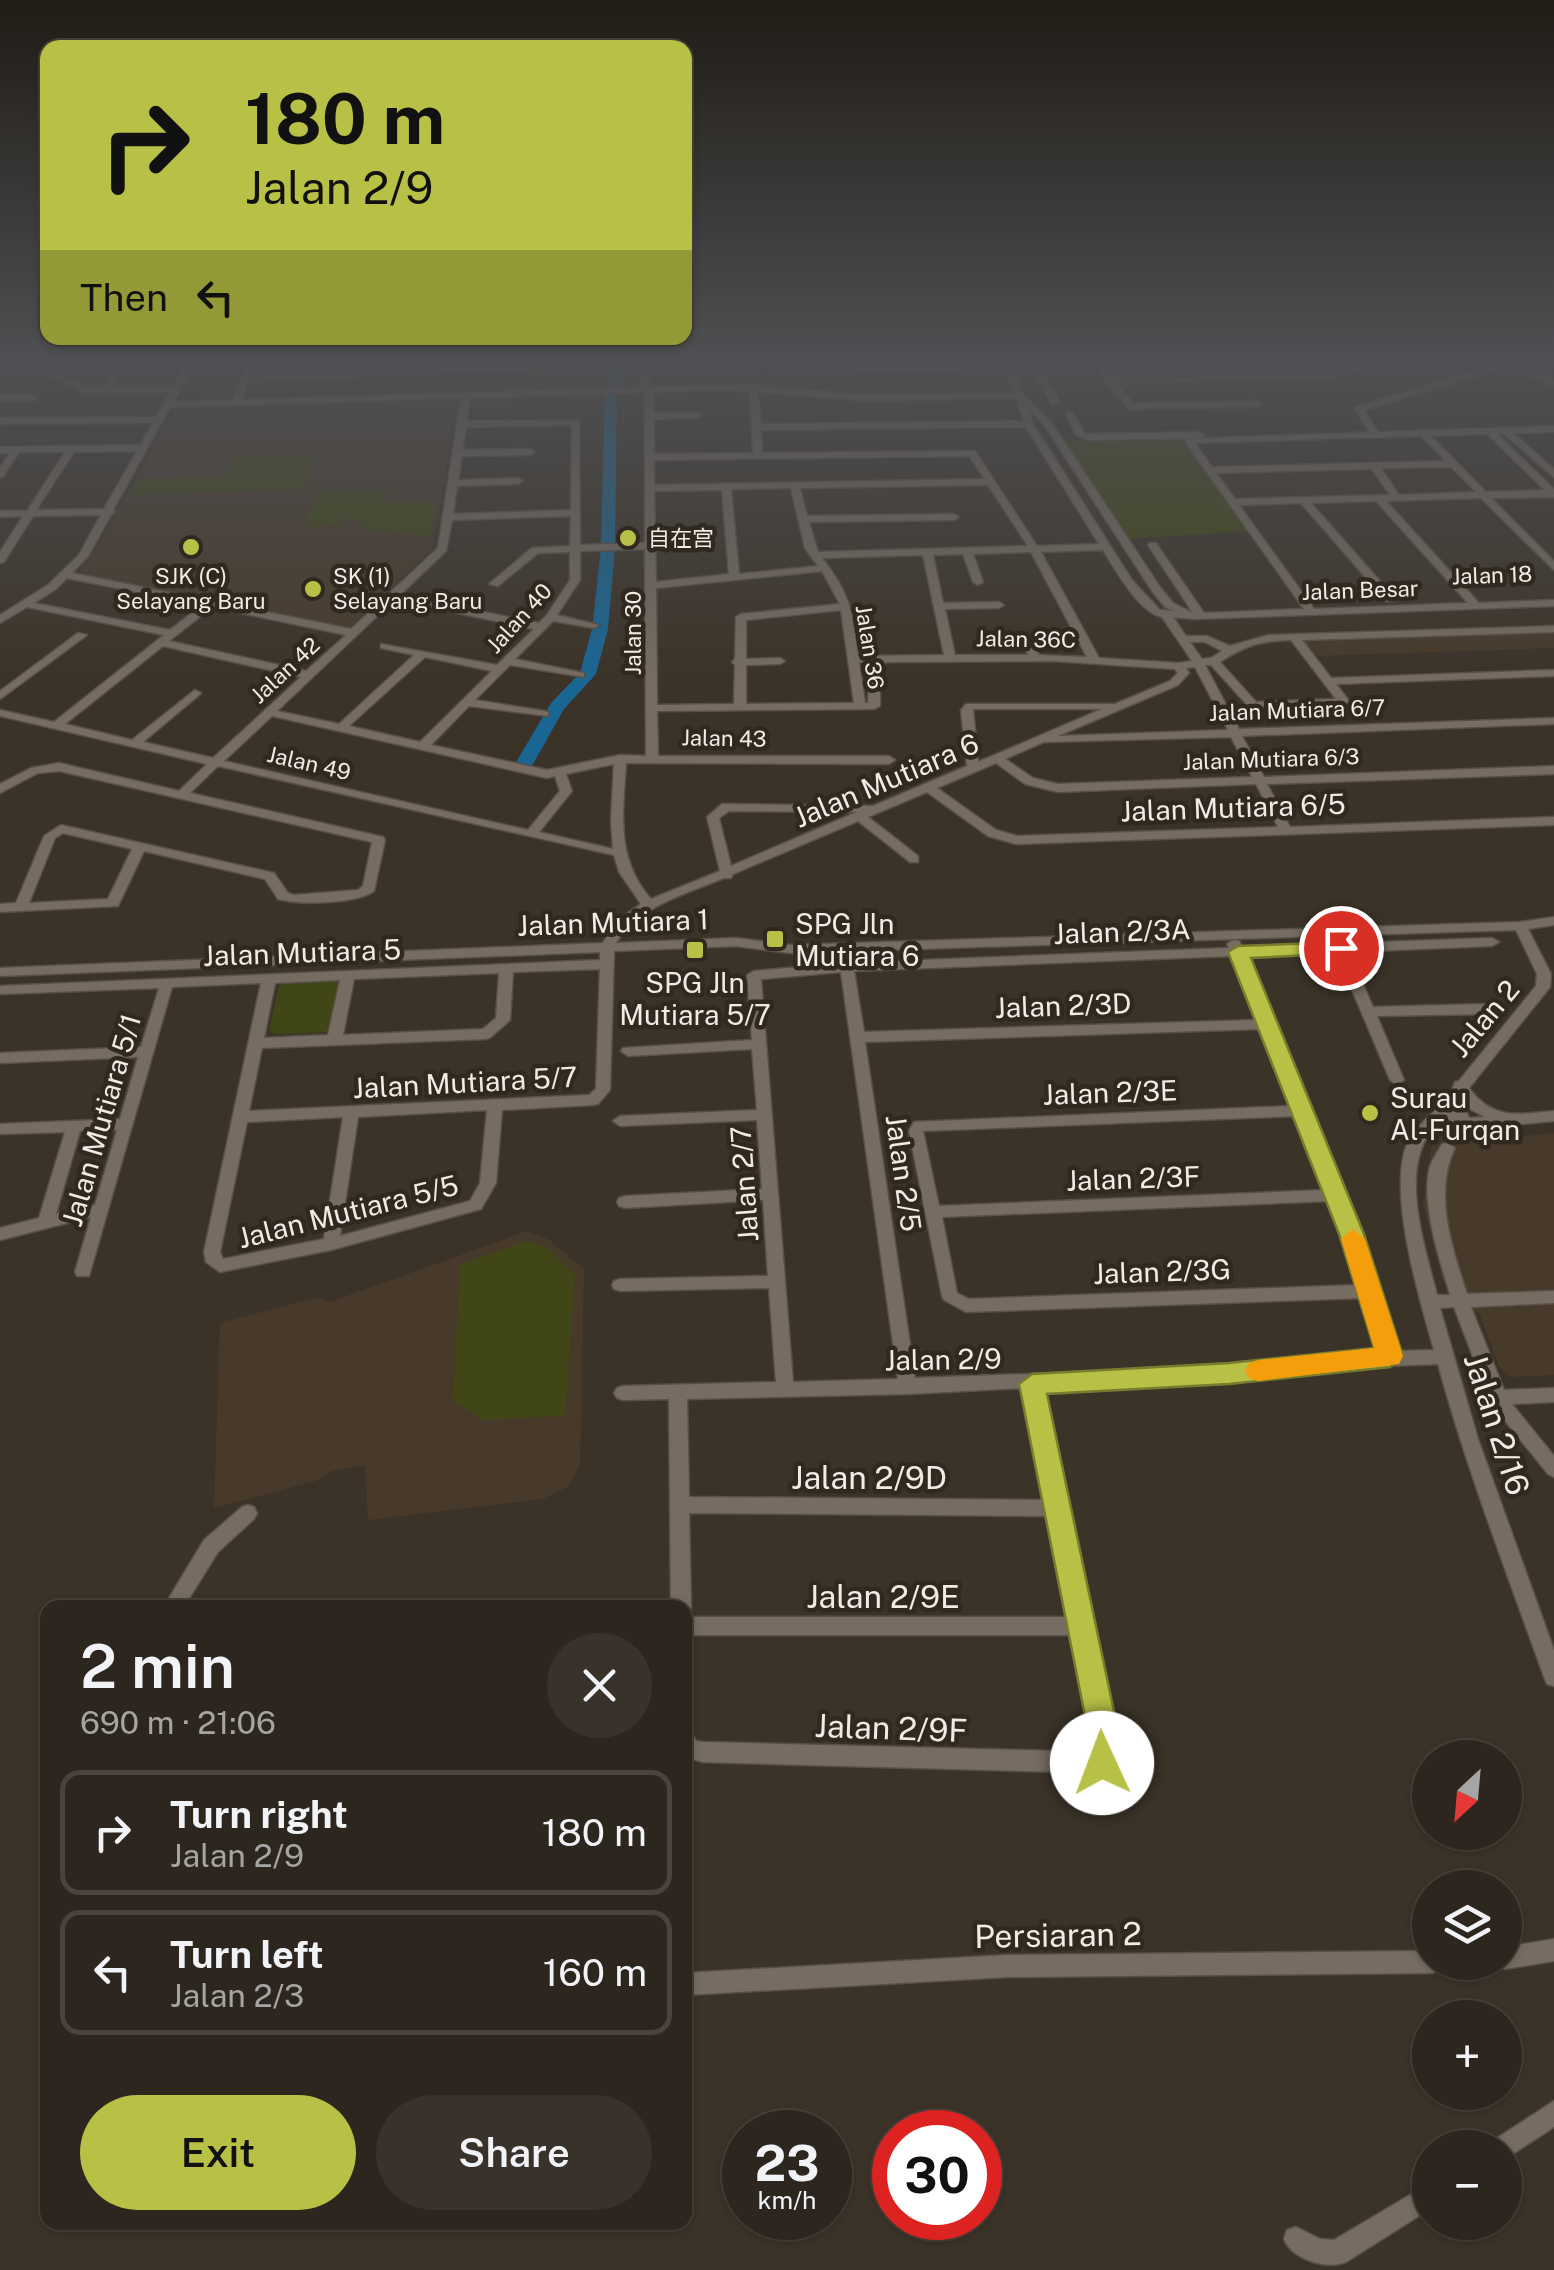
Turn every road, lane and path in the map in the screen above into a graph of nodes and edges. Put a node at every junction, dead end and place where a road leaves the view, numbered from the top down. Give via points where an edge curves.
1 (59, 469) edge
2 (134, 469) edge
3 (456, 469) edge
4 (575, 469) edge
5 (650, 469) edge
6 (984, 469) edge
7 (1057, 469) edge
8 (1077, 469) edge
9 (1254, 469) edge
10 (1377, 469) edge
11 (1458, 469) edge
12 (1528, 469) edge
13 (1210, 470) joint
14 (518, 481) dead end
15 (993, 482) junction
16 (454, 483) junction
17 (795, 485) junction
18 (726, 486) junction
19 (651, 488) junction
20 (1554, 494) edge
21 (1485, 497) junction
22 (1397, 498) junction
23 (1379, 499) junction
24 (1304, 500) junction
25 (1234, 502) junction
26 (110, 512) junction
27 (574, 513) junction
28 (0, 514) edge
29 (30, 514) junction
30 (449, 518) junction
31 (954, 518) dead end
32 (804, 520) junction
33 (1153, 545) dead end
34 (652, 546) junction
35 (1105, 547) junction
36 (575, 549) junction
37 (4, 550) edge
38 (1035, 550) junction
39 (967, 552) junction
40 (928, 554) junction
41 (815, 555) junction
42 (0, 560) edge
43 (1554, 567) edge
44 (825, 568) junction
45 (66, 575) junction
46 (734, 577) junction
47 (978, 582) dead end
48 (494, 584) dead end
49 (653, 585) junction
50 (1554, 593) edge
51 (1467, 596) junction
52 (392, 597) junction
53 (1390, 598) junction
54 (26, 604) junction
55 (210, 604) junction
56 (999, 604) dead end
57 (1554, 604) edge
58 (846, 606) junction
59 (939, 606) junction
60 (1308, 606) junction
61 (1476, 606) junction
62 (1327, 610) junction
63 (1195, 612) junction
64 (1167, 616) junction
65 (551, 617) junction
66 (0, 620) edge
67 (594, 626) dead end
68 (541, 627) junction
69 (1554, 628) edge
70 (354, 633) junction
71 (82, 635) dead end
72 (1344, 636) junction
73 (1025, 637) dead end
74 (1180, 638) junction
75 (1294, 638) junction
76 (167, 639) junction
77 (385, 646) dead end
78 (1229, 650) junction
79 (422, 654) junction
80 (950, 658) junction
81 (1035, 658) junction
82 (884, 659) junction
83 (852, 660) junction
84 (1095, 660) junction
85 (780, 661) dead end
86 (1214, 661) junction
87 (737, 662) junction
88 (1198, 662) junction
89 (504, 665) junction
90 (1178, 666) junction
91 (1554, 672) edge
92 (308, 675) junction
93 (580, 675) dead end
94 (1330, 681) junction
95 (195, 693) dead end
96 (0, 696) edge
97 (466, 702) junction
98 (1117, 706) junction
99 (740, 707) junction
100 (860, 707) junction
101 (652, 708) junction
102 (269, 712) junction
103 (0, 713) edge
104 (544, 714) dead end
105 (1554, 721) edge
106 (56, 726) junction
107 (341, 728) junction
108 (1236, 732) junction
109 (1042, 740) junction
110 (134, 744) junction
111 (423, 746) junction
112 (652, 757) junction
113 (620, 758) junction
114 (998, 759) junction
115 (889, 760) dead end
116 (216, 762) junction
117 (973, 770) junction
118 (1554, 770) edge
119 (560, 774) junction
120 (1262, 779) junction
121 (0, 788) edge
122 (930, 788) junction
123 (182, 794) junction
124 (880, 809) junction
125 (860, 817) junction
126 (1554, 821) edge
127 (1286, 831) junction
128 (532, 833) junction
129 (140, 846) junction
130 (610, 852) dead end
131 (914, 859) dead end
132 (728, 875) junction
133 (649, 905) junction
134 (20, 907) junction
135 (0, 908) edge
136 (1554, 921) edge
137 (1520, 926) junction
138 (1228, 933) junction
139 (1492, 942) dead end
140 (607, 946) junction
141 (1341, 948) junction
142 (1238, 952) junction
143 (606, 964) junction
144 (847, 967) junction
145 (506, 969) junction
146 (0, 972) edge
147 (348, 975) junction
148 (754, 975) joint
149 (269, 978) junction
150 (168, 982) junction
151 (0, 990) edge
152 (1485, 1009) dead end
153 (1370, 1012) junction
154 (1267, 1024) junction
155 (860, 1036) junction
156 (335, 1038) junction
157 (257, 1043) junction
158 (758, 1044) junction
159 (628, 1051) dead end
160 (147, 1052) junction
161 (0, 1058) edge
162 (1397, 1080) dead end
163 (1460, 1086) junction
164 (494, 1106) junction
165 (1302, 1110) junction
166 (351, 1113) junction
167 (764, 1116) junction
168 (1554, 1116) edge
169 (241, 1117) junction
170 (1453, 1117) junction
171 (1503, 1119) junction
172 (620, 1121) dead end
173 (126, 1124) junction
174 (74, 1126) junction
175 (0, 1129) edge
176 (1448, 1148) dead end
177 (770, 1194) junction
178 (1336, 1195) junction
179 (625, 1202) dead end
180 (102, 1209) junction
181 (932, 1212) junction
182 (46, 1222) junction
183 (0, 1234) edge
184 (331, 1244) junction
185 (83, 1272) dead end
186 (776, 1282) junction
187 (620, 1285) dead end
188 (1369, 1292) junction
189 (1554, 1296) edge
190 (1464, 1300) junction
191 (1430, 1302) junction
192 (1390, 1356) junction
193 (1442, 1357) junction
194 (1032, 1384) junction
195 (908, 1387) junction
196 (784, 1389) junction
197 (678, 1392) junction
198 (623, 1393) dead end
199 (1554, 1395) edge
200 (1499, 1398) junction
201 (1554, 1469) edge
202 (680, 1505) junction
203 (1057, 1508) junction
204 (248, 1513) dead end
205 (177, 1600) edge
206 (681, 1600) edge
207 (692, 1626) edge
208 (1082, 1626) junction
209 (1554, 1677) edge
210 (692, 1745) edge
211 (1554, 1950) edge
212 (1522, 1955) edge
213 (1412, 1962) edge
214 (692, 1984) edge
215 (1554, 2114) edge
216 (1522, 2135) edge
217 (1412, 2206) edge
218 (1296, 2238) dead end

1 - 29 street
2 - 26 street
3 - 16 street, Jalan 42
4 - 27 street, Jalan 40
5 - 19 street, Jalan 30
6 - 15 street
7 - 35 street
8 - 63 street via 1156,590 1172,606
9 - 13 street
10 - 22 street
11 - 21 street
12 - 20 street
13 - 25 street
14 - 16 street
15 - 17 street
15 - 38 street
16 - 30 street, Jalan 42
17 - 18 street
17 - 32 street, Jalan 36
18 - 19 street
18 - 46 street
19 - 34 street, Jalan 30
20 - 21 street
21 - 22 street
21 - 43 street
22 - 23 street
23 - 24 street
23 - 51 street
24 - 25 street
24 - 53 street
25 - 60 street
26 - 29 street
26 - 45 street
27 - 30 street
27 - 36 street, Jalan 40
28 - 29 street
29 - 37 street
30 - 52 street, Jalan 42 via 443,549
31 - 32 street
32 - 41 street, Jalan 36
33 - 63 street
34 - 36 street
34 - 49 street, Jalan 30
35 - 38 street
35 - 64 street via 1150,607
36 - 48 street via 526,553
36 - 65 street, Jalan 40 via 575,580
37 - 42 street
38 - 39 street
38 - 84 street
39 - 40 street
39 - 47 street
40 - 41 street
40 - 59 street
41 - 44 street, Jalan 36
44 - 46 street
44 - 58 street, Jalan 36
45 - 54 street
45 - 55 street
46 - 49 street
49 - 101 street, Jalan 30
50 - 51 street, Jalan 18
51 - 53 street, Jalan 18
51 - 61 street
52 - 68 street
52 - 70 street, Jalan 42
53 - 60 street, Jalan 18
54 - 66 street
54 - 76 street
55 - 70 street
55 - 76 street
56 - 59 street
57 - 61 street, Jalan Besar
58 - 83 street, Jalan 36
58 - 87 street via 741,618
59 - 80 street
60 - 62 street, Jalan Besar
60 - 63 street, Jalan Besar
61 - 62 street, Jalan Besar
62 - 72 street
63 - 64 street, Jalan Besar
64 - 74 street
65 - 67 street
65 - 68 street, Jalan 40
68 - 89 street, Jalan 40
69 - 72 street
70 - 92 street, Jalan 42
71 - 96 street
72 - 75 street
73 - 81 street
74 - 78 street via 1207,638
74 - 88 street
75 - 78 street
75 - 94 street
76 - 92 street
76 - 106 street
77 - 79 street
78 - 86 street
79 - 89 street
79 - 107 street
80 - 81 street, Jalan 36C
80 - 82 street, Jalan 36C
81 - 84 street, Jalan 36C
82 - 83 street, Jalan 36C
82 - 100 street via 875,668 877,702
83 - 100 street, Jalan 36
84 - 90 street, Jalan 36C
85 - 87 street
86 - 88 street, Jalan 36C
86 - 94 street via 1252,704 1340,704 1344,699
87 - 99 street
88 - 90 street, Jalan 36C
88 - 108 street
89 - 93 street
89 - 97 street, Jalan 40
90 - 98 street, Jalan Mutiara 6 via 1182,678
91 - 94 street
92 - 102 street, Jalan 42
95 - 110 street
97 - 104 street
97 - 111 street, Jalan 40
98 - 109 street, Jalan Mutiara 6
98 - 117 street via 970,706
99 - 100 street
99 - 101 street
101 - 112 street, Jalan 30
102 - 107 street, Jalan 43
102 - 116 street, Jalan 42
103 - 106 street, Jalan 49
105 - 108 street, Jalan Mutiara 6/7
106 - 110 street, Jalan 49
107 - 111 street, Jalan 43
108 - 109 street, Jalan Mutiara 6/7
108 - 120 street
109 - 114 street, Jalan Mutiara 6
110 - 116 street, Jalan 49
111 - 119 street, Jalan 43
112 - 113 street, Jalan 43
112 - 115 street, Jalan 43
113 - 119 street, Jalan 43
113 - 133 street via 617,853 628,885
114 - 117 street, Jalan Mutiara 6
114 - 120 street, Jalan Mutiara 6/3 via 1029,781 1058,788
116 - 123 street, Jalan 42
116 - 128 street, Jalan 49
117 - 122 street, Jalan Mutiara 6
118 - 120 street, Jalan Mutiara 6/3
119 - 128 street via 566,791
120 - 127 street
121 - 123 street via 59,766
122 - 124 street, Jalan Mutiara 6
122 - 127 street, Jalan Mutiara 6/5 via 992,833 1016,840
123 - 129 street via 379,840 369,888 351,898 293,900 282,896 270,876
124 - 125 street, Jalan Mutiara 6
124 - 132 street via 726,807 713,817
125 - 131 street
125 - 132 street, Jalan Mutiara 6
126 - 127 street, Jalan Mutiara 6/5
128 - 130 street, Jalan 49
129 - 134 street via 118,900 106,906
129 - 134 street via 72,828 50,836
132 - 133 street, Jalan Mutiara 6
133 - 140 street, Jalan Mutiara 6 via 620,925
134 - 135 street
136 - 137 street, Jalan Mutiara 1
137 - 138 street, Jalan Mutiara 1
137 - 163 street, Jalan 2 via 1544,974 1542,987
138 - 140 street, Jalan Mutiara 1 via 790,949 736,942
138 - 142 street
139 - 141 street, Jalan 2/3A
140 - 143 street, Jalan Mutiara 5/7
140 - 146 street, Jalan Mutiara 1
141 - 142 street, Jalan 2/3A
141 - 153 street
142 - 144 street, Jalan 2/3A
142 - 154 street
143 - 145 street, Jalan Mutiara 5
143 - 164 street, Jalan Mutiara 5/7 via 602,1092 583,1103
144 - 148 street, Jalan 2/3A
144 - 155 street, Jalan 2/5
145 - 147 street, Jalan Mutiara 5
145 - 156 street via 503,1020 486,1034
147 - 149 street, Jalan Mutiara 5
147 - 156 street
148 - 158 street, Jalan 2/7
149 - 150 street, Jalan Mutiara 5
149 - 157 street, Jalan Mutiara 5/5
150 - 151 street, Jalan Mutiara 5
150 - 160 street, Jalan Mutiara 5/1
152 - 153 street
153 - 162 street
154 - 155 street, Jalan 2/3D
154 - 165 street
155 - 195 street, Jalan 2/5
156 - 157 street
157 - 169 street, Jalan Mutiara 5/5
158 - 159 street
158 - 167 street, Jalan 2/7
160 - 161 street
160 - 173 street, Jalan Mutiara 5/1
163 - 170 street, Jalan 2
163 - 171 street via 1473,1104
164 - 166 street, Jalan Mutiara 5/7
164 - 184 street, Jalan Mutiara 5/5 via 483,1197 475,1205
165 - 178 street
165 - 181 street, Jalan 2/3E via 920,1126
166 - 169 street, Jalan Mutiara 5/7
166 - 184 street
167 - 172 street
167 - 177 street, Jalan 2/7
168 - 171 street, Jalan 2/16
169 - 184 street, Jalan Mutiara 5/5 via 212,1258 227,1268
170 - 171 street, Jalan 2/16
170 - 191 street, Jalan 2/16 via 1420,1135 1408,1169
173 - 174 street
173 - 180 street, Jalan Mutiara 5/1
174 - 175 street
174 - 182 street
176 - 190 street via 1434,1195
177 - 179 street
177 - 186 street, Jalan 2/7
178 - 181 street, Jalan 2/3F
178 - 188 street
180 - 182 street
180 - 185 street, Jalan Mutiara 5/1
181 - 188 street, Jalan 2/3G via 957,1303
182 - 183 street
186 - 187 street
186 - 196 street, Jalan 2/7
188 - 192 street
189 - 190 street
190 - 191 street
190 - 200 street
191 - 193 street, Jalan 2/16
192 - 193 street, Jalan 2/9
192 - 194 street, Jalan 2/9 via 1229,1374
193 - 209 street, Jalan 2/16
194 - 195 street, Jalan 2/9
194 - 203 street
195 - 196 street, Jalan 2/9
196 - 197 street, Jalan 2/9
197 - 198 street, Jalan 2/9
197 - 202 street
199 - 200 street
200 - 201 street
202 - 203 street, Jalan 2/9D
202 - 206 street
203 - 208 street
204 - 205 street via 210,1546
207 - 208 street, Jalan 2/9E
208 - 210 street, Jalan 2/9F via 1108,1754 1102,1763
211 - 212 street
213 - 214 street, Persiaran 2 via 1008,1966
215 - 216 street
217 - 218 street via 1337,2253

